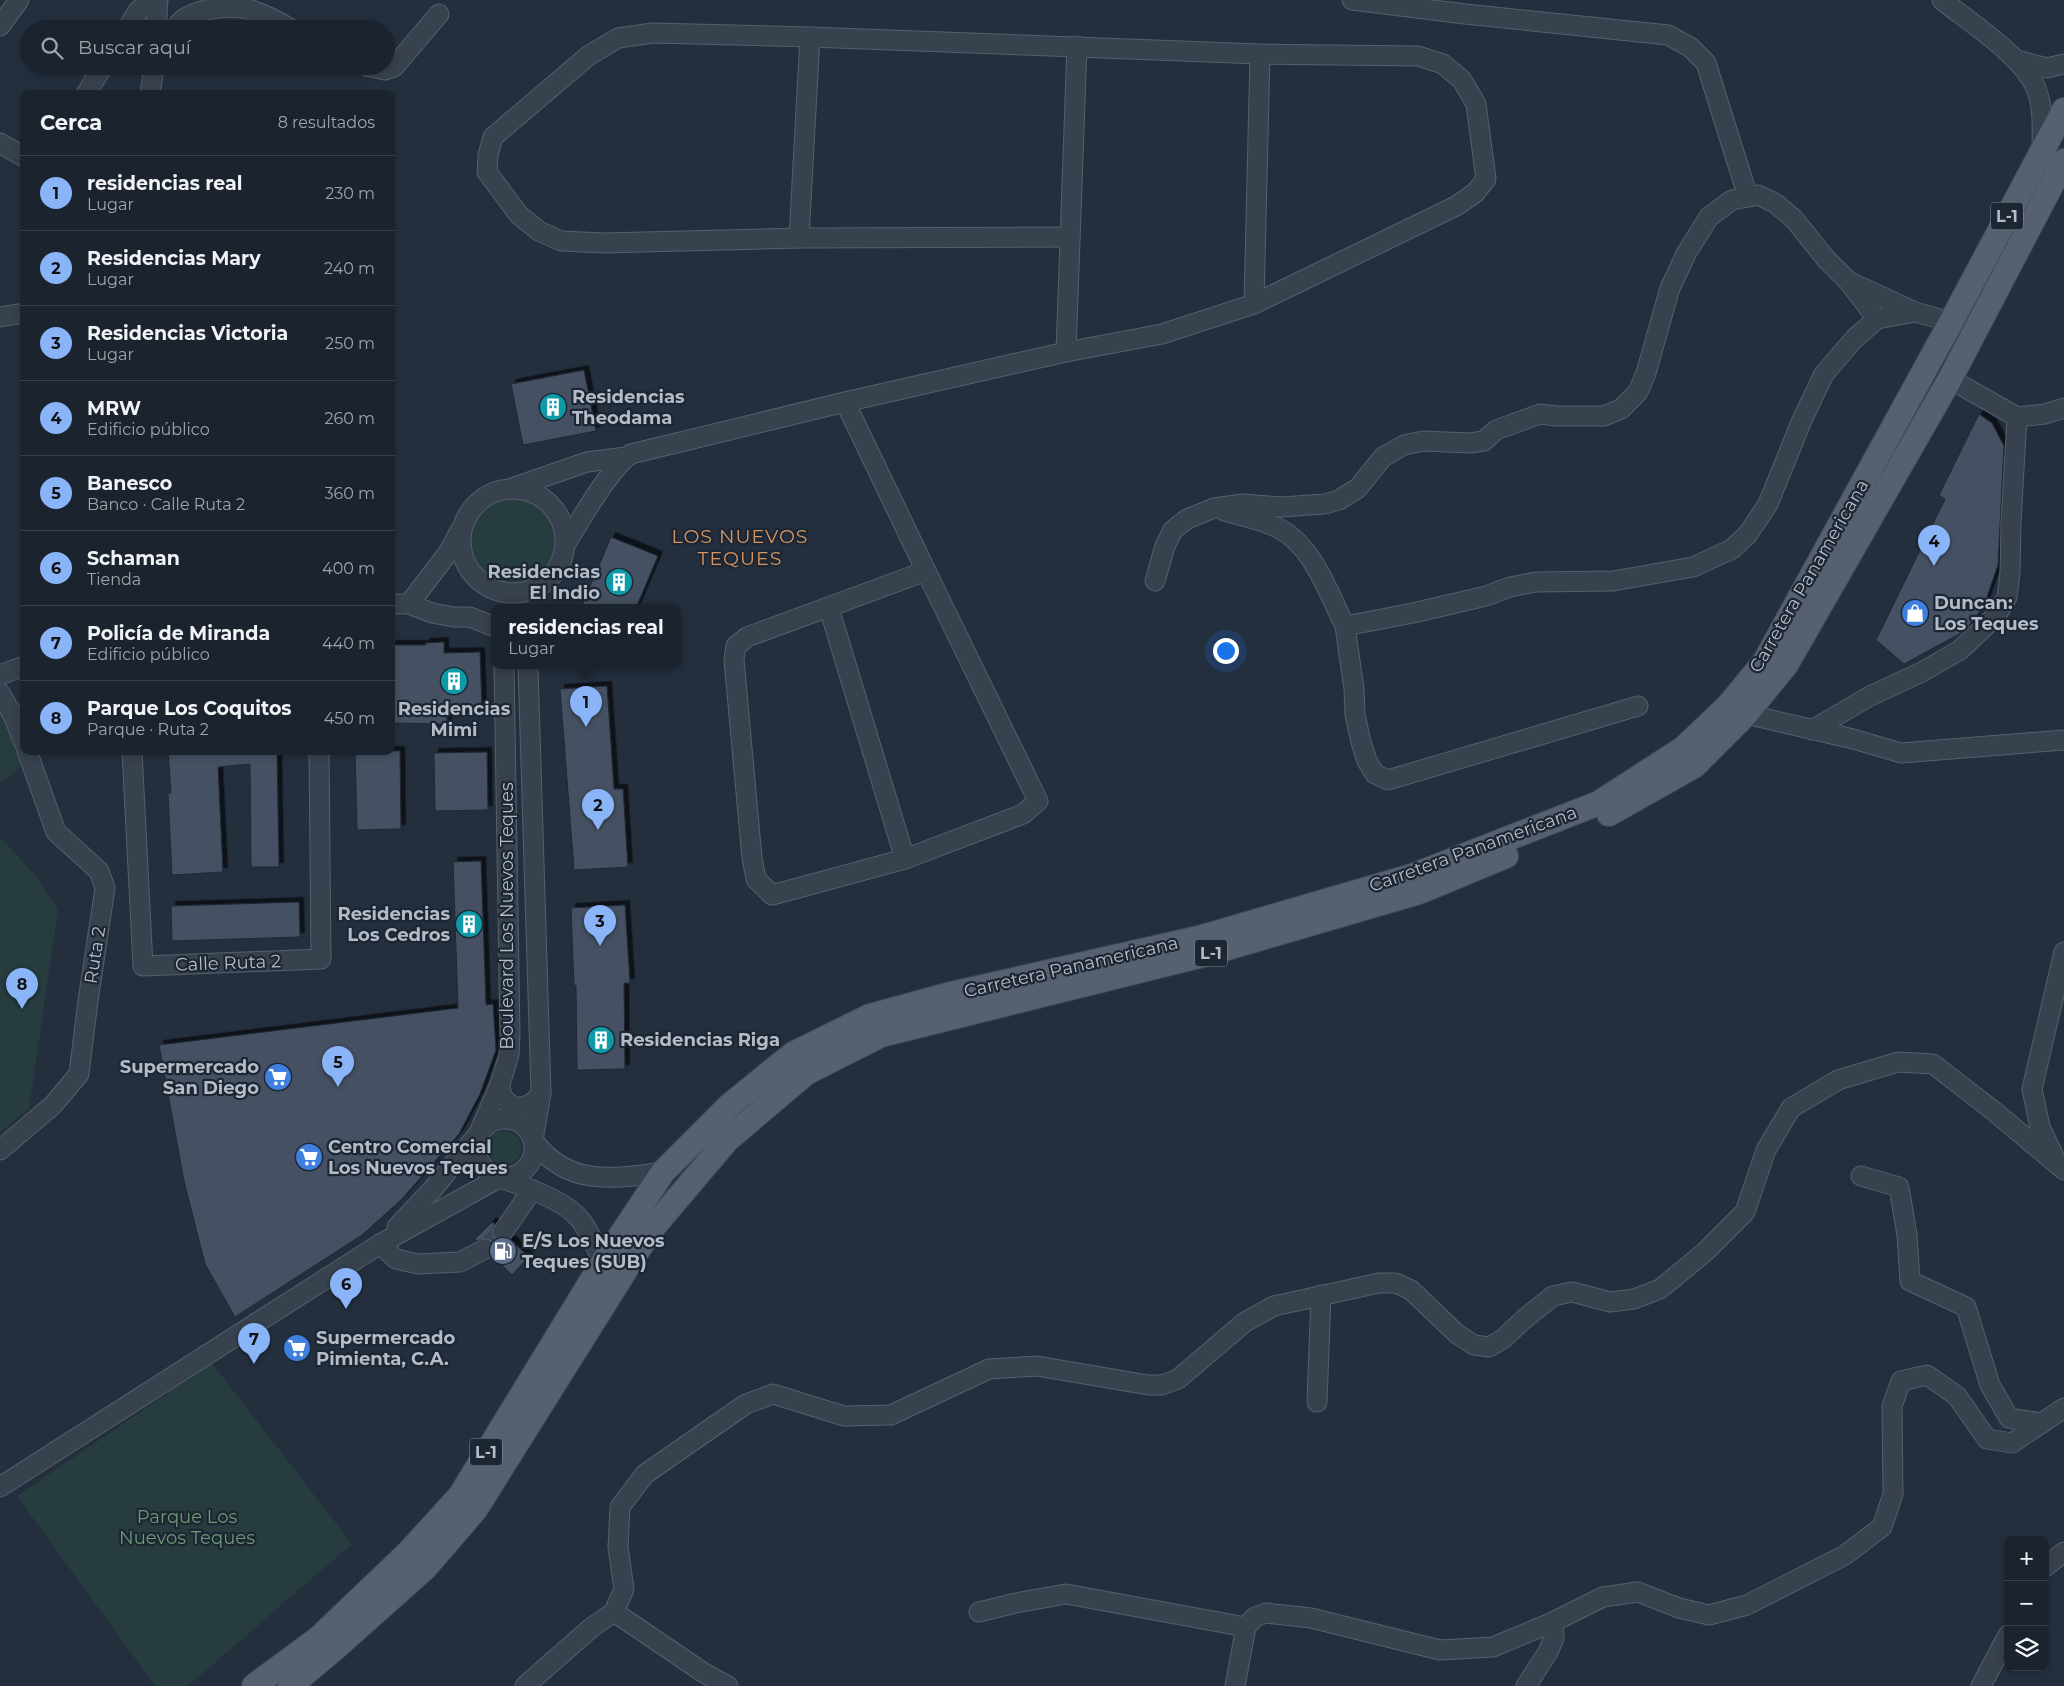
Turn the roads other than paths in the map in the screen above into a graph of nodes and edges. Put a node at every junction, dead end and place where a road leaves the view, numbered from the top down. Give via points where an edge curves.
1 (19, 0) edge
2 (150, 0) edge
3 (158, 0) edge
4 (1352, 0) edge
5 (1942, 0) edge
6 (1462, 7) edge
7 (439, 14) dead end
8 (132, 20) edge
9 (157, 20) edge
10 (183, 20) edge
11 (271, 20) edge
12 (0, 26) edge
13 (810, 36) junction
14 (1077, 46) junction
15 (1260, 54) junction
16 (2016, 60) junction
17 (2064, 64) edge
18 (395, 66) edge
19 (98, 75) edge
20 (154, 75) edge
21 (89, 90) edge
22 (151, 90) edge
23 (2064, 110) edge
24 (0, 143) edge
25 (2042, 150) junction
26 (20, 155) edge
27 (2064, 161) edge
28 (1748, 196) junction
29 (1070, 237) junction
30 (799, 238) junction
31 (1849, 282) junction
32 (1254, 304) junction
33 (1915, 312) junction
34 (20, 313) edge
35 (0, 317) edge
36 (1877, 319) junction
37 (1951, 322) junction
38 (1066, 352) junction
39 (1950, 379) junction
40 (845, 402) junction
41 (2064, 408) edge
42 (2017, 416) junction
43 (626, 458) junction
44 (506, 490) junction
45 (1214, 508) junction
46 (469, 513) junction
47 (565, 545) junction
48 (926, 571) junction
49 (1155, 581) dead end
50 (501, 600) edge
51 (526, 600) edge
52 (399, 604) edge
53 (829, 608) junction
54 (491, 625) edge
55 (1345, 626) junction
56 (20, 668) edge
57 (504, 669) edge
58 (528, 669) edge
59 (0, 675) edge
60 (0, 693) edge
61 (1638, 706) dead end
62 (1746, 714) junction
63 (1812, 730) junction
64 (20, 733) edge
65 (2064, 740) edge
66 (28, 755) edge
67 (132, 755) edge
68 (319, 755) edge
69 (905, 859) junction
70 (2064, 952) edge
71 (500, 1084) junction
72 (541, 1093) junction
73 (480, 1133) junction
74 (533, 1140) junction
75 (0, 1150) edge
76 (2062, 1169) edge
77 (663, 1172) junction
78 (1862, 1176) dead end
79 (499, 1178) junction
80 (532, 1190) junction
81 (503, 1232) tunnel mouth
82 (380, 1244) junction
83 (485, 1249) tunnel mouth
84 (602, 1262) junction
85 (1321, 1295) junction
86 (1317, 1402) dead end
87 (2064, 1408) edge
88 (2042, 1423) junction
89 (0, 1487) edge
90 (2064, 1552) edge
91 (2049, 1564) edge
92 (614, 1612) junction
93 (979, 1612) dead end
94 (1553, 1622) junction
95 (1246, 1627) junction
96 (2004, 1643) edge
97 (301, 1684) edge
98 (254, 1686) edge
99 (525, 1686) edge
100 (728, 1686) edge
101 (1235, 1686) edge
102 (1526, 1686) edge
103 (1981, 1686) edge

1 - 12 street
2 - 8 street
3 - 9 street
4 - 6 street
5 - 16 street
6 - 28 street via 1668,35 1690,47 1706,63
7 - 18 street
10 - 11 street via 213,8 247,9
13 - 14 street
13 - 30 street
13 - 30 street via 653,33 618,38 588,56 493,137 487,172 519,215 539,231 561,241 603,243
14 - 15 street
14 - 29 street
15 - 32 street
15 - 32 street via 1418,56 1443,64 1462,80 1476,104 1486,179 1475,193 1456,206
16 - 17 street via 2047,68
16 - 25 street via 2035,86 2042,114
19 - 21 street
20 - 22 street
23 - 25 main road, Carretera Panamericana / L-1
24 - 26 street
25 - 37 main road, Carretera Panamericana / L-1
27 - 39 main road, Carretera Panamericana / L-1
28 - 31 street via 1758,195 1775,203 1794,219
28 - 45 street via 1732,200 1709,217 1687,252 1670,288 1646,374 1638,392 1621,409 1604,416 1540,414 1496,430 1484,441 1404,445 1383,457 1358,488 1339,500 1325,504 1281,507 1243,504
29 - 30 street
29 - 38 street
31 - 33 street
31 - 36 street
32 - 38 street via 1162,334
33 - 36 street
33 - 37 street
34 - 35 street
36 - 55 street via 1855,338 1824,374 1768,504 1748,534 1732,549 1694,567 1613,581 1536,582 1413,613
37 - 77 main road, Carretera Panamericana / L-1 via 1765,661 1728,706 1684,748 1599,803 1412,876 1199,938 947,995 870,1016 793,1054 730,1105
38 - 40 street
39 - 42 street
39 - 62 main road, Carretera Panamericana / L-1 via 1786,664
40 - 43 street via 631,454
40 - 48 street
41 - 42 street via 2045,414
42 - 63 street via 2007,597 1996,616 1960,650
43 - 44 street via 587,462
43 - 47 street via 603,486
44 - 46 street via 480,500
44 - 47 street via 526,490 554,508 564,532
45 - 49 street via 1188,519 1173,530
45 - 55 street via 1276,527 1291,536 1308,553
46 - 50 street via 462,528 465,560 473,574
46 - 52 street via 448,552
47 - 51 street via 553,573
48 - 53 street
48 - 69 street via 1038,801 1022,814
50 - 51 street via 513,592
52 - 54 street via 432,613 470,617
53 - 69 street
53 - 69 street via 746,637 736,646 734,660 756,879 772,895
55 - 61 street via 1361,742 1375,774 1388,780
56 - 59 street
57 - 71 street, Boulevard Los Nuevos Teques via 510,1035 509,1055
58 - 72 street, Boulevard Los Nuevos Teques
60 - 64 street
62 - 63 street
62 - 97 main road, Carretera Panamericana / L-1 via 1694,766 1606,816 1419,892 1203,955 881,1035 806,1074 727,1140 650,1232 475,1510 425,1568
63 - 65 street via 1901,753
66 - 75 street, Ruta 2 via 56,832 99,871 105,888 79,1074 53,1105
67 - 68 street, Calle Ruta 2 via 143,966 321,959
70 - 76 street via 2032,1089 2040,1127
71 - 72 street via 502,1097 513,1107 533,1103
71 - 73 street, Boulevard Los Nuevos Teques
72 - 74 street, Boulevard Los Nuevos Teques
73 - 74 street via 494,1121 512,1120 522,1124
73 - 79 street via 476,1142 478,1160 483,1168
73 - 82 street, Boulevard Los Nuevos Teques
74 - 77 street via 559,1166 583,1176 618,1178
74 - 79 street via 532,1160 526,1168 514,1176
76 - 85 street via 1933,1064 1898,1062 1838,1080 1791,1108 1766,1150 1744,1212 1705,1252 1660,1289 1634,1299 1610,1302 1572,1292 1553,1296 1503,1340 1489,1347 1474,1345 1457,1334 1411,1290 1396,1283 1379,1283
77 - 84 main road, Carretera Panamericana / L-1
78 - 88 street via 1899,1188 1910,1281 1966,1307 1990,1385 2009,1418
79 - 80 street
79 - 82 street, Boulevard Los Nuevos Teques
80 - 81 street
80 - 84 street via 576,1215 589,1233
82 - 83 street via 396,1259 418,1264 460,1262
82 - 89 street, Boulevard Los Nuevos Teques
84 - 98 main road, Carretera Panamericana / L-1 via 460,1496 408,1553 319,1638
85 - 86 street
85 - 92 street via 1274,1306 1244,1322 1178,1379 1162,1385 1037,1366 989,1369 890,1415 844,1416 773,1394 746,1404 645,1474 620,1507 618,1547 624,1589
87 - 88 street
88 - 94 street via 2012,1443 1987,1438 1958,1396 1927,1375 1902,1381 1892,1406 1893,1494 1882,1527 1845,1555 1747,1606 1708,1615 1638,1592 1602,1597
90 - 91 street
92 - 99 street
92 - 100 street
93 - 95 street via 1066,1594
94 - 95 street via 1493,1647 1440,1650 1311,1618 1266,1613 1255,1617
94 - 102 street via 1554,1638
95 - 101 street
96 - 103 street

